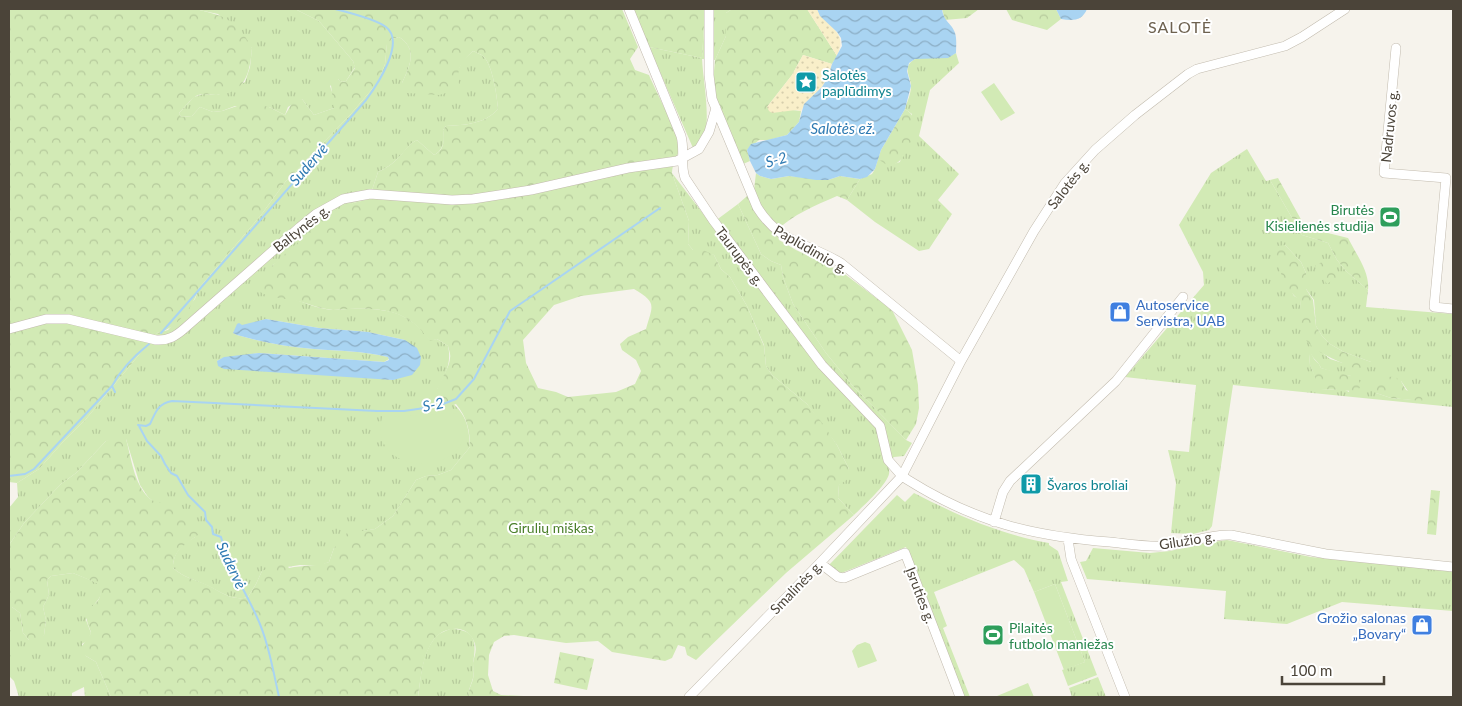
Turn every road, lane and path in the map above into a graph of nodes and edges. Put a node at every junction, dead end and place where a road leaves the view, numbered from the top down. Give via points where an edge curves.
1 (629, 9) edge
2 (709, 9) edge
3 (1345, 9) edge
4 (1396, 48) dead end
5 (716, 108) junction
6 (683, 158) junction
7 (1182, 297) dead end
8 (1453, 309) edge
9 (9, 329) edge
10 (961, 361) junction
11 (902, 476) junction
12 (994, 522) junction
13 (1068, 538) junction
14 (820, 563) junction
15 (1453, 567) edge
16 (689, 697) edge
17 (960, 697) edge
18 (1125, 697) edge

1 - 6 street, Taurupės g. via 681,136
2 - 5 street, Paplūdimio g. via 708,75
3 - 10 street, Salotės g. via 1284,46 1188,74 1096,150 1065,184 1047,211
4 - 8 street, Nadruvos g. via 1384,173 1446,178 1434,307
5 - 6 street via 709,132 699,149
5 - 10 street, Paplūdimio g. via 757,207 766,221 786,238 841,263
6 - 9 street, Baltynės g. via 486,198 452,200 370,194 343,199 316,214 178,334 166,340 68,319 46,319
6 - 11 street, Taurupės g. via 682,171 702,205 822,365 880,426 888,460
7 - 12 street via 1116,381 1010,481 1003,492
10 - 11 street, Salotės g.
11 - 12 street, Gilužio g. via 954,506
11 - 14 street, Smalinės g.
12 - 13 street, Gilužio g.
13 - 15 street, Gilužio g. via 1165,546 1218,534 1326,554
13 - 18 street via 1071,559
14 - 16 street, Smalinės g.
14 - 17 street, Įsruties g. via 844,578 905,553

